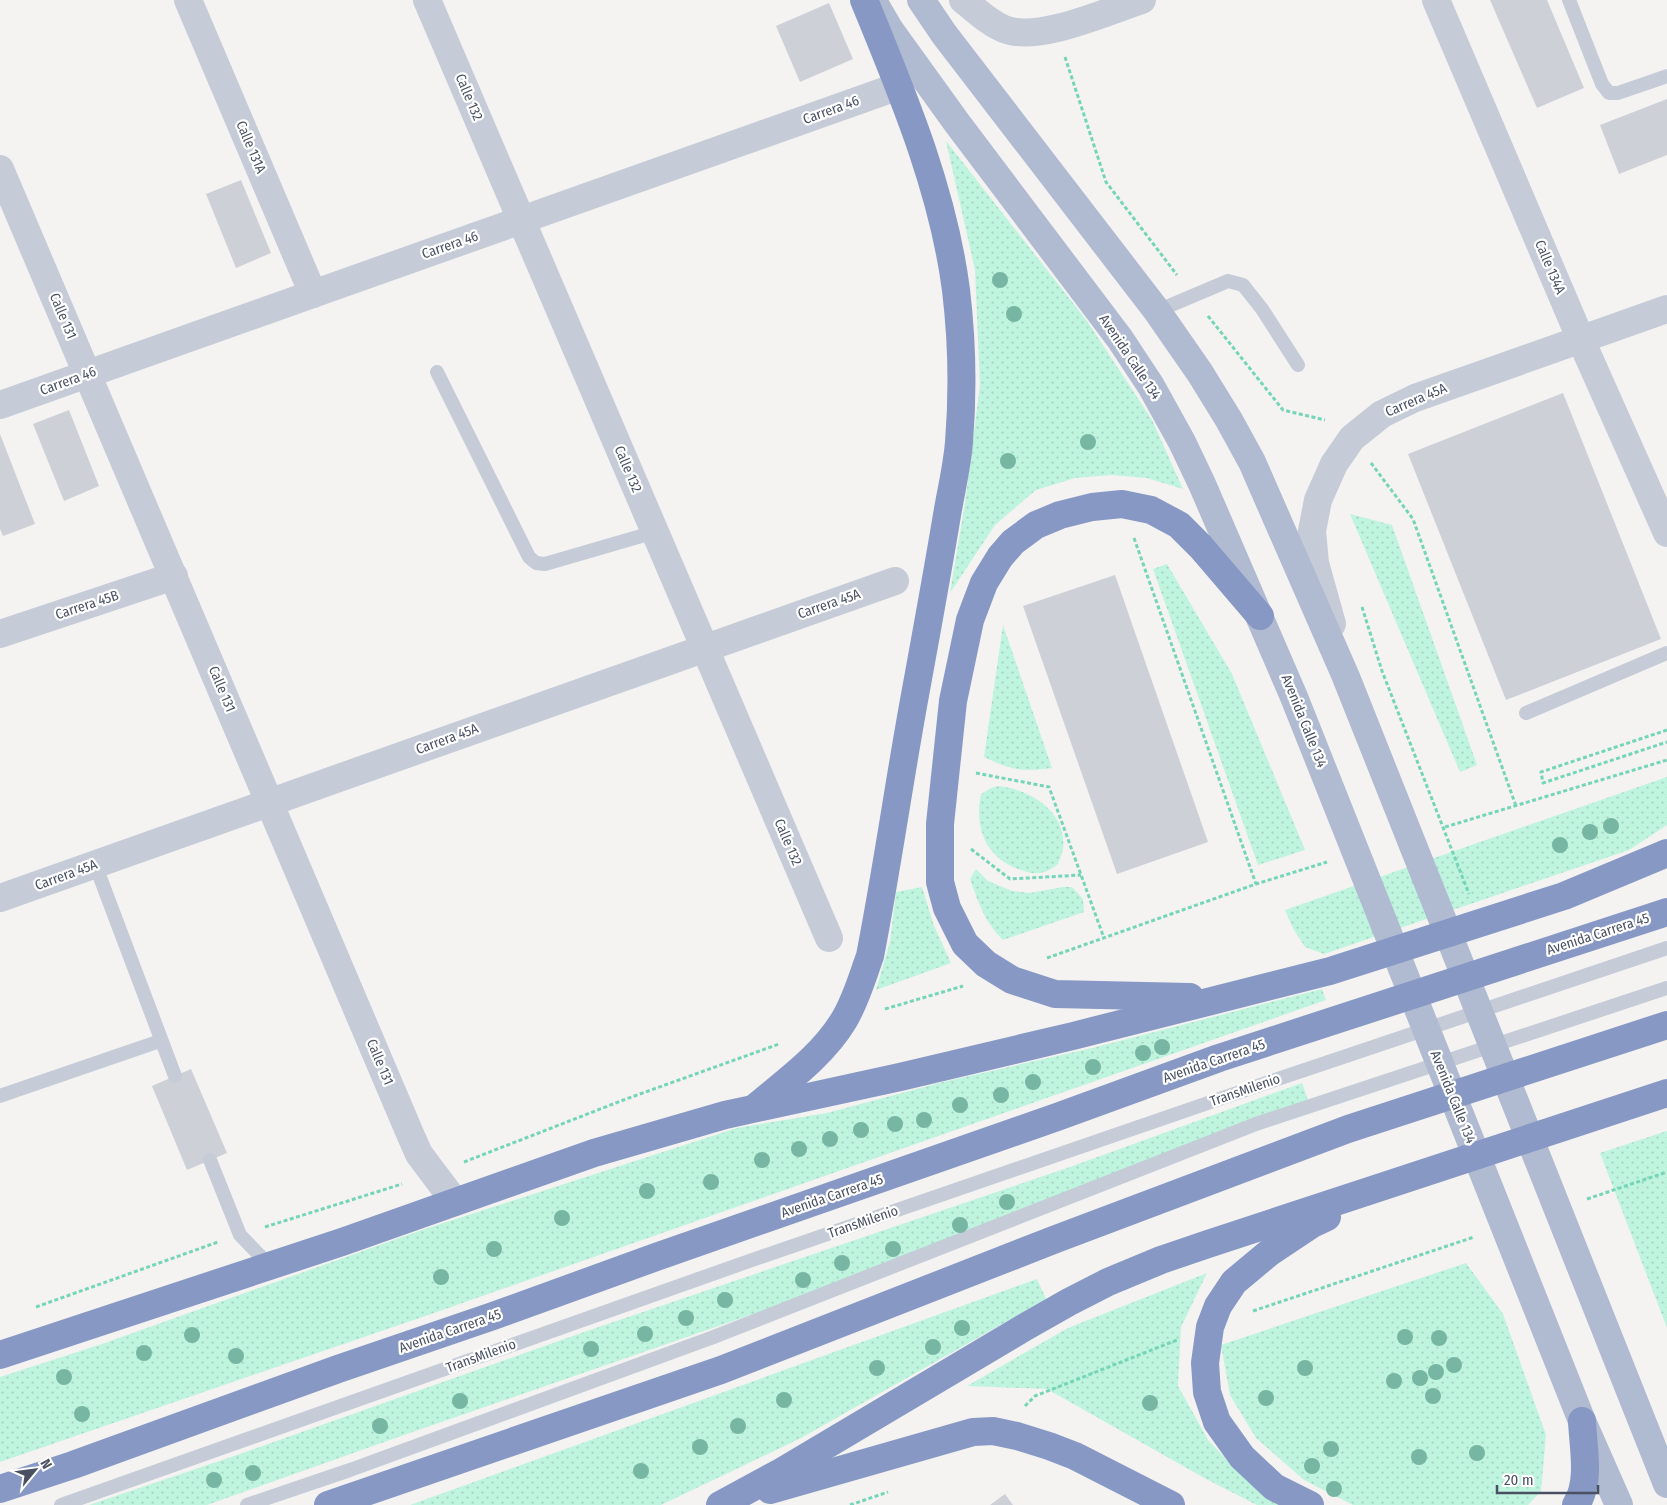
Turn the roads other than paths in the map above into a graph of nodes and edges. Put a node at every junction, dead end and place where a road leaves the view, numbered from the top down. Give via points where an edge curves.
1 (188, 0) edge
2 (427, 0) edge
3 (864, 0) edge
4 (872, 0) edge
5 (921, 0) edge
6 (963, 0) edge
7 (1142, 0) edge
8 (1436, 0) edge
9 (1569, 0) edge
10 (1667, 76) edge
11 (899, 86) junction
12 (0, 169) edge
13 (521, 220) junction
14 (313, 294) junction
15 (1667, 308) edge
16 (1157, 312) junction
17 (1581, 340) junction
18 (1298, 365) dead end
19 (437, 372) dead end
20 (87, 374) junction
21 (0, 405) edge
22 (655, 532) junction
23 (1667, 533) edge
24 (174, 576) junction
25 (895, 581) dead end
26 (1260, 616) junction
27 (0, 634) edge
28 (704, 648) junction
29 (1667, 653) edge
30 (1346, 677) junction
31 (1526, 713) dead end
32 (270, 802) junction
33 (1664, 852) edge
34 (95, 864) junction
35 (0, 898) edge
36 (1667, 912) edge
37 (829, 938) dead end
38 (1667, 948) edge
39 (1667, 988) edge
40 (1227, 998) junction
41 (1667, 1025) edge
42 (160, 1041) junction
43 (175, 1076) dead end
44 (1667, 1093) edge
45 (0, 1096) edge
46 (754, 1109) junction
47 (210, 1160) dead end
48 (1395, 1182) junction
49 (455, 1202) junction
50 (270, 1266) junction
51 (0, 1355) edge
52 (1582, 1421) junction
53 (1667, 1484) edge
54 (0, 1489) edge
55 (61, 1505) edge
56 (247, 1505) edge
57 (328, 1505) edge
58 (722, 1505) edge
59 (1171, 1505) edge
60 (1310, 1505) edge
61 (1576, 1505) edge
62 (1619, 1505) edge

1 - 14 street, Calle 131A
2 - 13 street, Calle 132
3 - 11 highway
4 - 26 main road, Avenida Calle 134 via 951,115 1120,339 1151,386 1182,442
5 - 16 main road
6 - 7 street via 1005,30 1031,33 1056,29
8 - 17 street, Calle 134A
9 - 10 lane via 1602,84 1609,92 1618,93
11 - 13 street, Carrera 46
11 - 46 highway via 938,203 956,288 961,389 959,443 870,956 844,1021 802,1069
12 - 20 street, Calle 131
13 - 14 street, Carrera 46
13 - 22 street, Calle 132
14 - 20 street, Carrera 46
15 - 17 street, Carrera 45A
16 - 18 lane via 1228,281 1243,284
16 - 30 main road via 1205,381 1252,462
17 - 23 street, Calle 134A
17 - 30 street, Carrera 45A via 1415,398 1382,414 1352,438 1334,464 1318,500 1312,531 1315,562
19 - 22 lane via 529,556 536,563 545,564
20 - 21 street, Carrera 46
20 - 24 street, Calle 131
22 - 28 street, Calle 132
24 - 27 street, Carrera 45B
24 - 32 street, Calle 131
25 - 28 street, Carrera 45A
26 - 40 highway via 1179,525 1151,510 1122,504 1092,507 1060,514 1036,524 1013,542 1000,558 984,583 970,620 953,701 940,824 940,882 947,908 965,944 1002,974 1055,994
26 - 52 main road, Avenida Calle 134
28 - 32 street, Carrera 45A
28 - 37 street, Calle 132
29 - 31 lane
30 - 53 main road
32 - 34 street, Carrera 45A
32 - 49 street, Calle 131 via 419,1154
33 - 40 highway via 1564,896 1330,971
34 - 35 street, Carrera 45A
34 - 42 lane
36 - 54 highway, Avenida Carrera 45 via 1219,1058
38 - 55 lane, TransMilenio via 1272,1080 761,1257
39 - 56 lane via 1256,1124 711,1338
40 - 46 highway
41 - 57 highway via 1348,1129 721,1370
42 - 43 lane
42 - 45 lane
44 - 48 highway
46 - 49 highway via 594,1153
47 - 50 lane via 240,1235
48 - 58 highway via 1161,1260 1108,1282 1025,1327
48 - 60 highway via 1312,1224 1270,1252 1234,1282 1218,1306 1210,1327 1205,1363 1207,1392 1216,1422 1242,1457 1274,1487
49 - 50 highway
50 - 51 highway
52 - 61 highway via 1585,1474
52 - 62 main road, Avenida Calle 134
58 - 59 highway via 973,1432 993,1431 1075,1456

